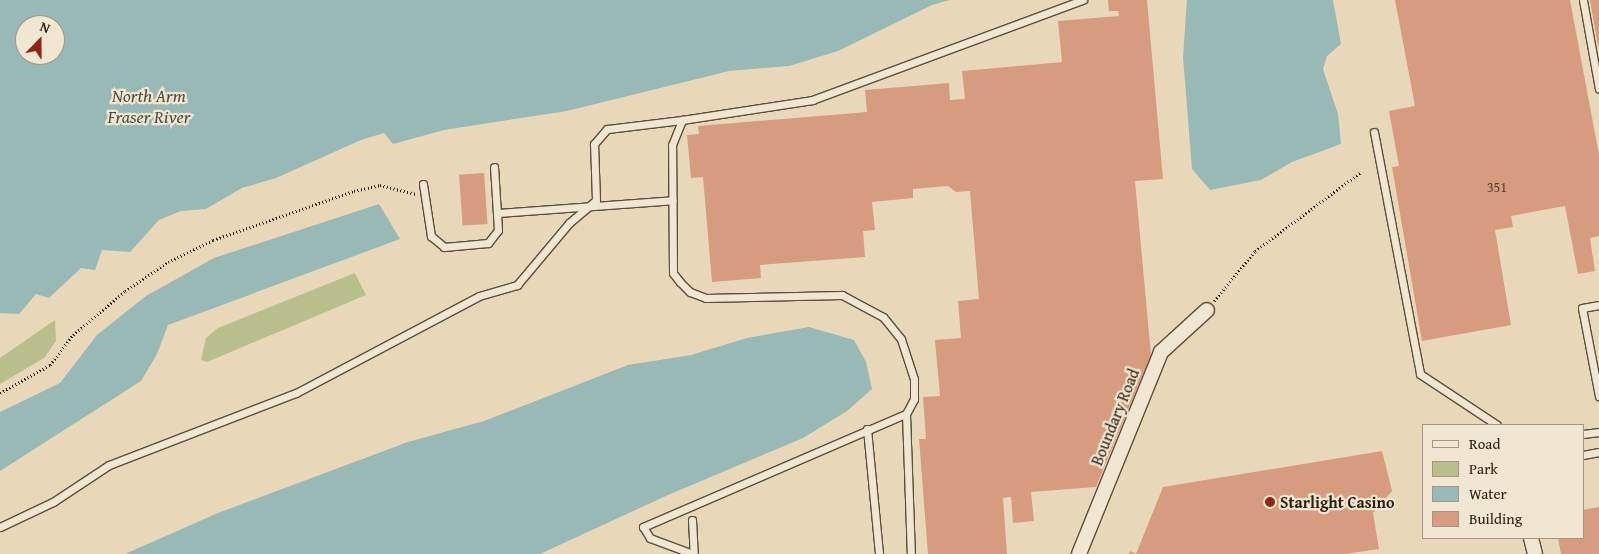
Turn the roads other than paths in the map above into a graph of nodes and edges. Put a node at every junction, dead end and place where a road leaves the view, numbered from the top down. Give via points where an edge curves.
1 (1083, 0) edge
2 (1583, 0) edge
3 (1599, 89) edge
4 (682, 120) junction
5 (1374, 132) dead end
6 (494, 167) dead end
7 (423, 184) dead end
8 (673, 200) junction
9 (586, 208) junction
10 (498, 213) junction
11 (1599, 305) edge
12 (1207, 310) road end
13 (1599, 396) edge
14 (906, 414) junction
15 (1495, 424) edge
16 (867, 429) junction
17 (1599, 432) edge
18 (1584, 434) edge
19 (1599, 452) edge
20 (1584, 455) edge
21 (692, 520) dead end
22 (0, 527) edge
23 (1531, 539) edge
24 (694, 554) edge
25 (879, 554) edge
26 (911, 554) edge
27 (1079, 554) edge
28 (1535, 554) edge

1 - 4 lane via 812,100
2 - 3 lane
4 - 8 lane via 672,144
4 - 9 lane via 607,129 594,144 596,200
5 - 15 lane via 1420,374
6 - 10 lane
7 - 10 lane via 431,236 444,247 488,243 498,230
8 - 9 lane
8 - 14 lane via 673,273 690,292 706,298 842,294 864,304 883,317 901,339 911,362 914,399
9 - 10 lane
9 - 22 lane via 569,223 517,285 479,296 296,393 109,465 53,502
11 - 13 lane via 1582,308
12 - 27 street, Boundary Road via 1161,352
14 - 16 lane
14 - 26 lane
16 - 24 lane via 643,527 650,538
16 - 25 lane
17 - 18 lane
19 - 20 lane
21 - 24 lane
23 - 28 street

